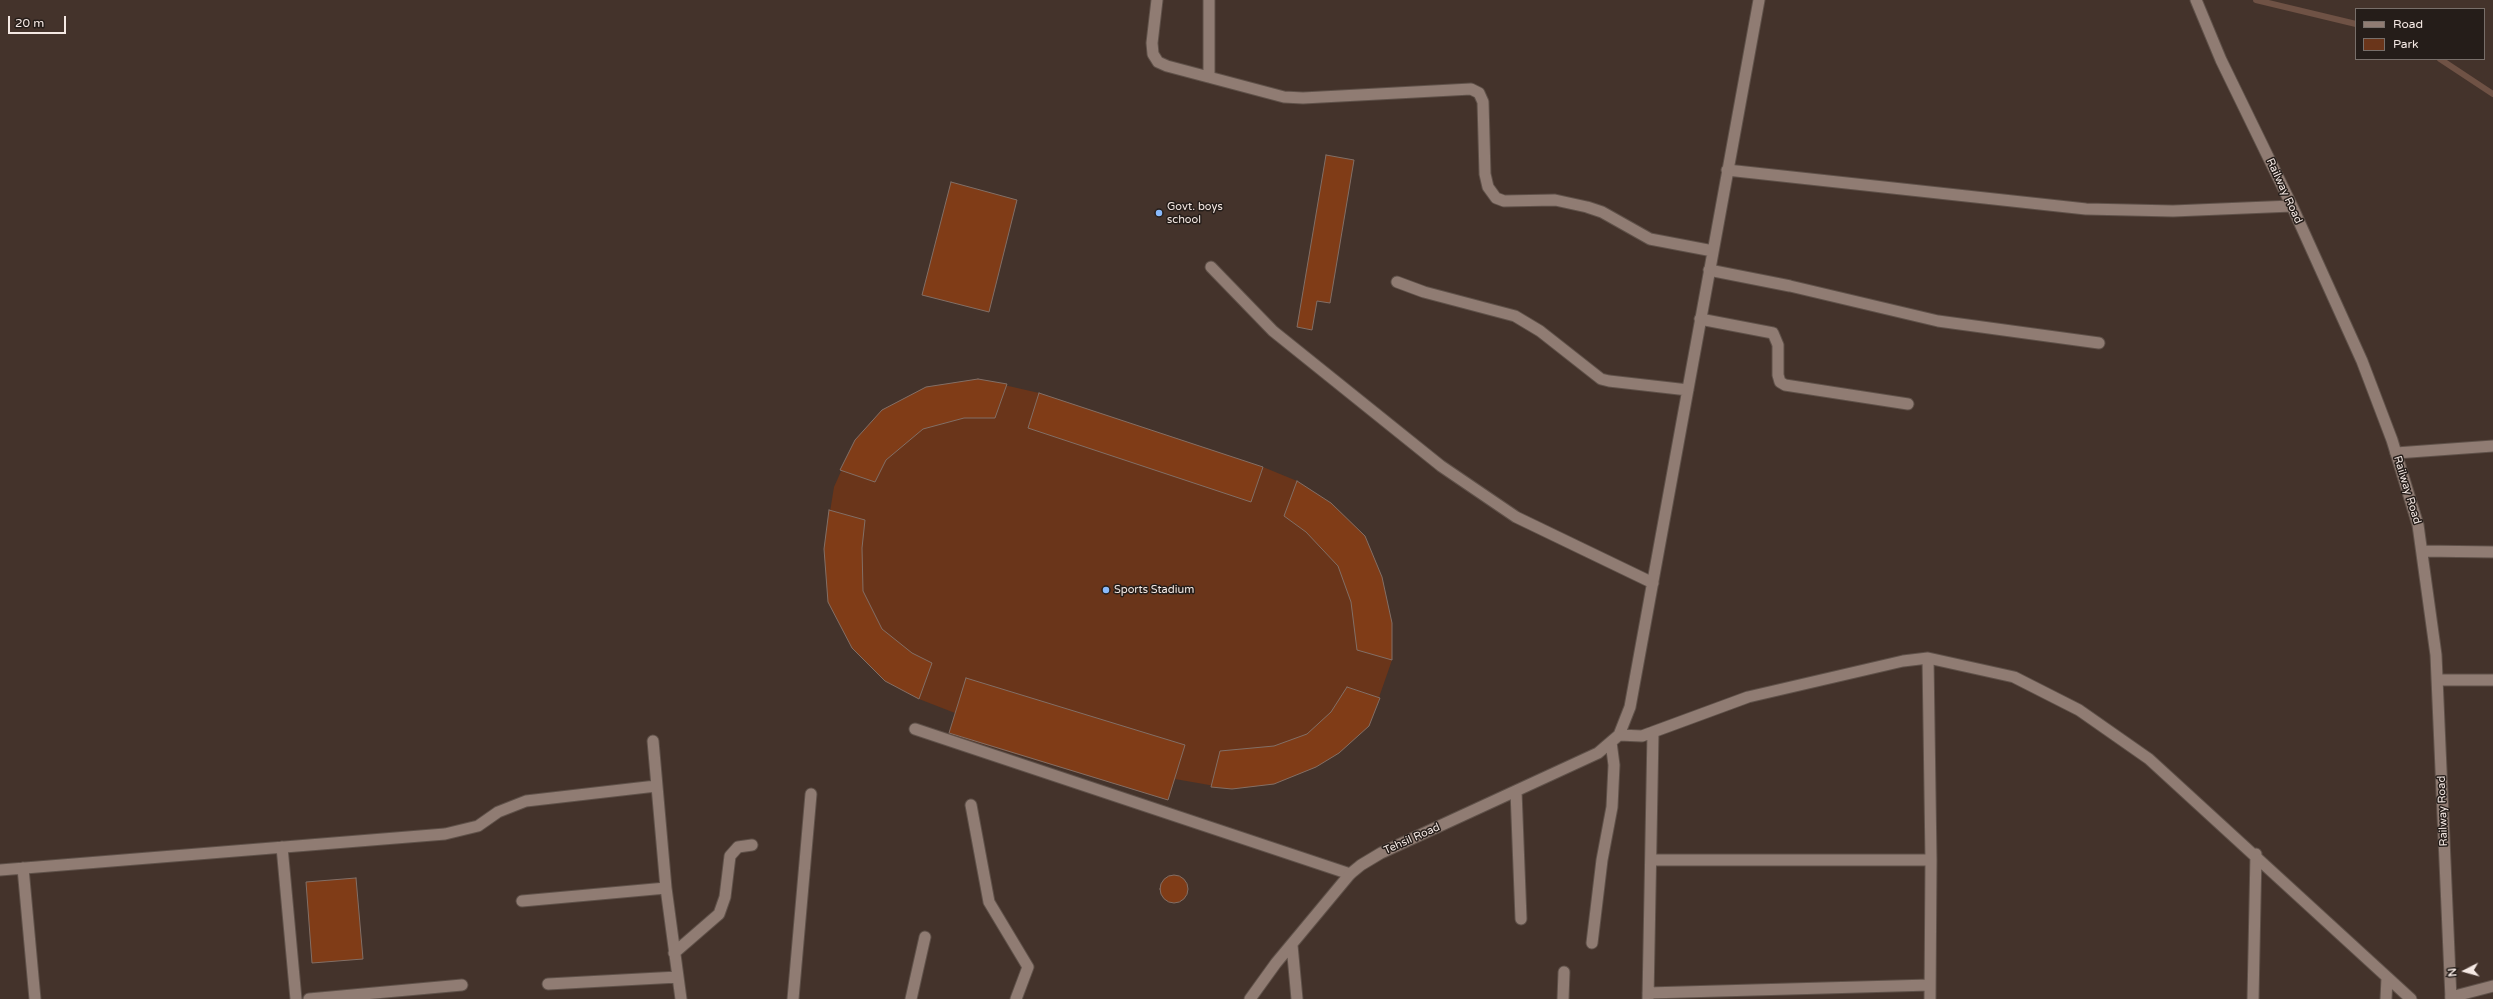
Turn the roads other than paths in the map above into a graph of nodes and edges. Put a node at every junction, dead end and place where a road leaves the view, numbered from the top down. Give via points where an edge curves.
1 (1157, 0) edge
2 (1209, 0) edge
3 (1759, 0) edge
4 (2196, 0) edge
5 (1209, 77) junction
6 (1727, 170) junction
7 (2292, 206) junction
8 (1713, 251) junction
9 (1211, 267) dead end
10 (1709, 270) junction
11 (1397, 282) dead end
12 (1700, 319) junction
13 (2099, 343) dead end
14 (1688, 390) junction
15 (1908, 404) dead end
16 (2493, 446) edge
17 (2396, 453) junction
18 (2423, 551) junction
19 (2493, 552) edge
20 (1653, 583) junction
21 (1928, 658) junction
22 (2438, 680) junction
23 (2493, 680) edge
24 (915, 729) dead end
25 (1653, 732) junction
26 (1615, 738) junction
27 (653, 741) dead end
28 (656, 786) junction
29 (1516, 791) junction
30 (811, 794) dead end
31 (971, 805) dead end
32 (752, 845) dead end
33 (282, 847) junction
34 (2256, 854) junction
35 (1651, 860) junction
36 (1931, 860) junction
37 (23, 868) junction
38 (0, 870) edge
39 (1350, 874) junction
40 (666, 888) junction
41 (522, 901) dead end
42 (1521, 920) dead end
43 (925, 937) dead end
44 (1592, 943) dead end
45 (1292, 945) junction
46 (674, 953) junction
47 (1564, 972) dead end
48 (678, 977) junction
49 (2387, 978) junction
50 (548, 984) dead end
51 (462, 985) dead end
52 (1930, 985) junction
53 (2493, 986) edge
54 (1807, 993) edge
55 (1648, 996) edge
56 (2451, 998) edge
57 (35, 999) edge
58 (296, 999) edge
59 (309, 999) edge
60 (681, 999) edge
61 (793, 999) edge
62 (911, 999) edge
63 (1016, 999) edge
64 (1250, 999) edge
65 (1297, 999) edge
66 (1563, 999) edge
67 (1930, 999) edge
68 (2253, 999) edge
69 (2386, 999) edge
70 (2411, 999) edge

1 - 5 street via 1152,43 1153,54 1158,62
2 - 5 street
3 - 6 street
4 - 7 street, Railway Road via 2221,60
5 - 8 street via 1264,93 1297,97 1471,89 1479,93 1483,102 1485,174 1488,187 1496,198 1555,200 1587,207 1602,212 1650,239
6 - 7 street via 2086,209 2173,211
6 - 8 street
7 - 17 street, Railway Road via 2362,361
8 - 10 street
9 - 20 street via 1273,331 1440,466 1516,517
10 - 12 street
10 - 13 street via 1938,321
11 - 14 street via 1424,292 1515,316 1540,331 1601,379 1609,382
12 - 14 street
12 - 15 street via 1773,333 1778,345 1778,375 1780,382 1785,386
14 - 20 street
16 - 17 street
17 - 18 street, Railway Road via 2418,525
18 - 19 street
18 - 22 street, Railway Road
20 - 26 street via 1630,707
21 - 25 street via 1860,669 1770,691
21 - 34 street via 2014,677 2079,710 2149,759
21 - 36 street
22 - 23 street
22 - 56 street, Railway Road
24 - 39 street
25 - 26 street via 1642,736
25 - 35 street
26 - 29 street, Tehsil Road via 1598,753
26 - 44 street via 1612,806 1602,860
27 - 28 street
28 - 33 street via 526,801 510,806 465,831
28 - 40 street
29 - 39 street, Tehsil Road via 1381,853
29 - 42 street
30 - 61 street
31 - 63 street via 989,902 1028,967
32 - 46 street via 738,847 730,856 725,897 719,914
33 - 37 street
33 - 58 street
34 - 49 street
34 - 68 street
35 - 36 street
35 - 55 street
36 - 52 street
37 - 38 street
37 - 57 street
39 - 45 street, Tehsil Road
40 - 41 street
40 - 46 street
43 - 62 street
45 - 64 street, Tehsil Road
45 - 65 street
46 - 48 street
47 - 66 street
48 - 50 street
48 - 60 street
49 - 69 street
49 - 70 street
51 - 59 street
52 - 54 street
52 - 67 street
53 - 56 street
54 - 55 street

